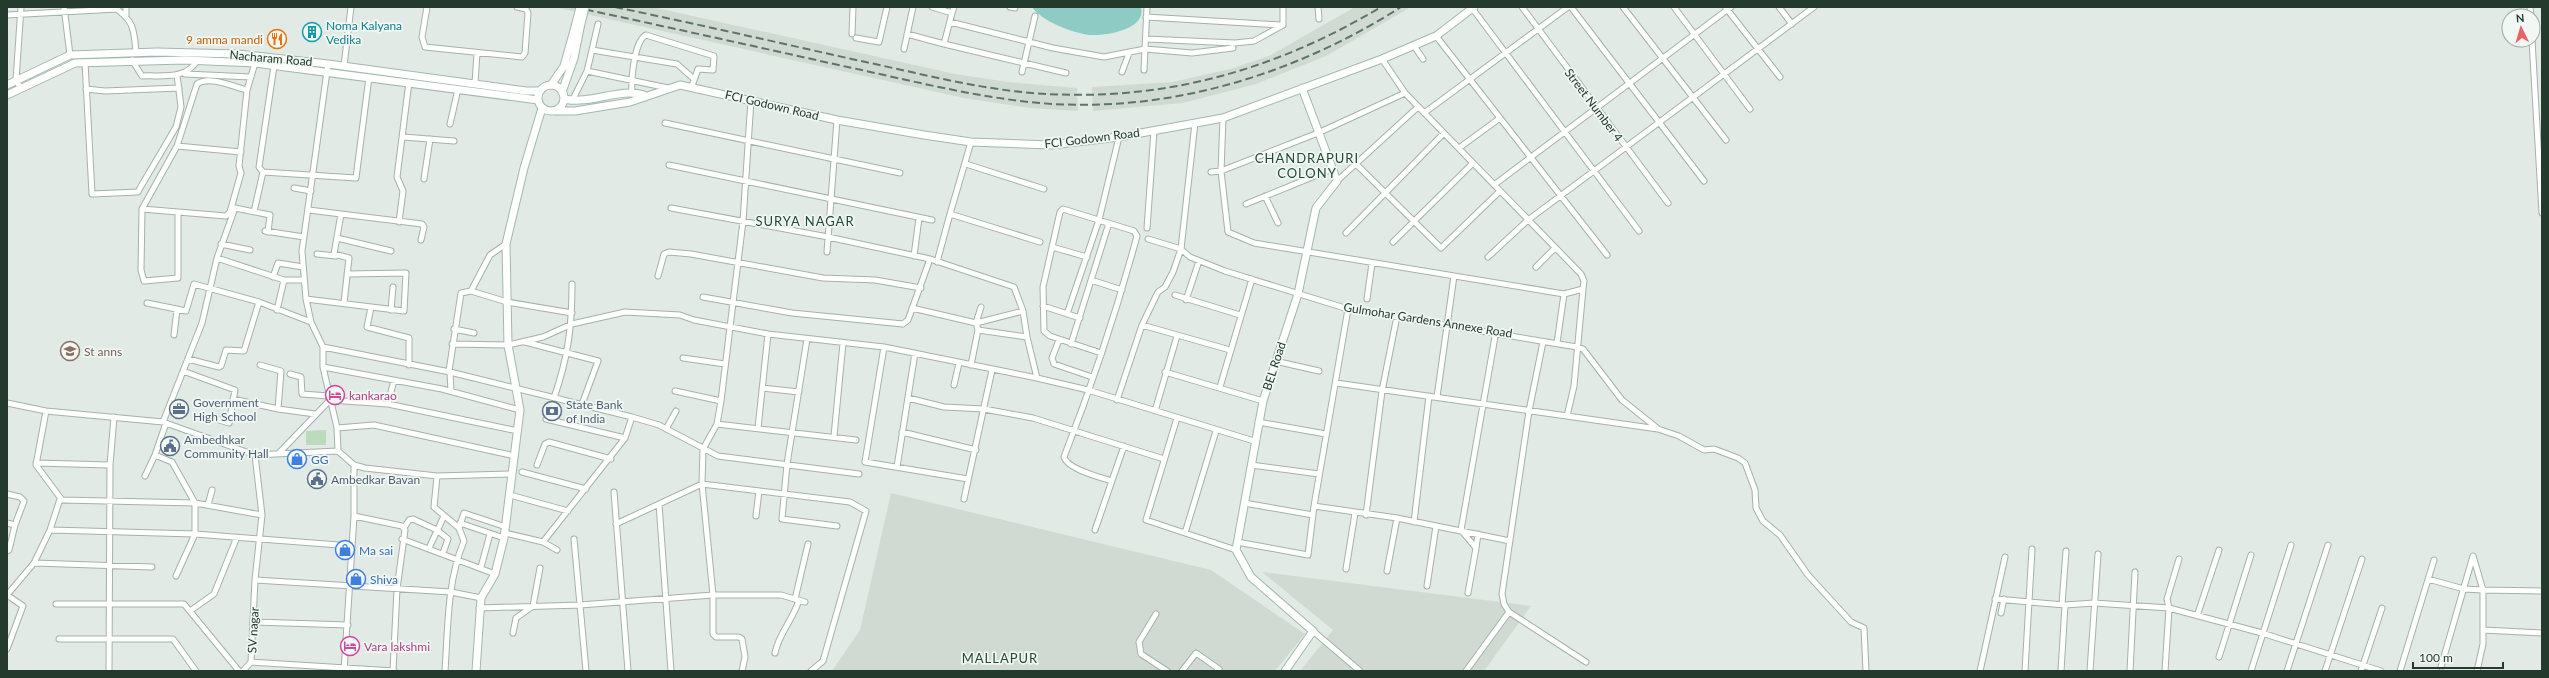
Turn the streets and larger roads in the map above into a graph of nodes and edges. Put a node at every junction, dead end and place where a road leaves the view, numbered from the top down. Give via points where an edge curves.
1 (21, 7) edge
2 (126, 7) edge
3 (351, 7) edge
4 (427, 7) edge
5 (518, 7) edge
6 (580, 7) edge
7 (585, 7) edge
8 (852, 7) edge
9 (887, 7) edge
10 (907, 7) edge
11 (932, 7) edge
12 (954, 7) edge
13 (1147, 7) edge
14 (1283, 7) edge
15 (1318, 7) edge
16 (1522, 7) edge
17 (1568, 7) edge
18 (1571, 7) edge
19 (1623, 7) edge
20 (1674, 7) edge
21 (1780, 7) edge
22 (1814, 7) edge
23 (115, 8) edge
24 (913, 8) edge
25 (1473, 8) edge
26 (1728, 8) edge
27 (64, 10) edge
28 (952, 13) junction
29 (7, 15) edge
30 (126, 15) junction
31 (20, 16) junction
32 (1035, 16) dead end
33 (1146, 17) junction
34 (1319, 19) dead end
35 (950, 22) junction
36 (598, 24) dead end
37 (1792, 24) junction
38 (1282, 25) junction
39 (578, 28) junction
40 (1538, 29) junction
41 (907, 34) junction
42 (1436, 36) junction
43 (1695, 36) junction
44 (1146, 39) junction
45 (1028, 42) junction
46 (944, 44) junction
47 (1414, 46) junction
48 (1233, 48) dead end
49 (2533, 48) edge
50 (904, 49) dead end
51 (1145, 49) junction
52 (1759, 49) junction
53 (592, 50) junction
54 (136, 52) junction
55 (477, 53) junction
56 (1129, 53) junction
57 (1505, 54) junction
58 (70, 55) junction
59 (635, 58) junction
60 (1424, 59) dead end
61 (1664, 59) junction
62 (132, 60) junction
63 (1382, 60) junction
64 (197, 61) junction
65 (85, 62) junction
66 (1024, 62) junction
67 (255, 63) junction
68 (328, 64) junction
69 (274, 66) junction
70 (344, 66) junction
71 (1144, 70) dead end
72 (34, 71) junction
73 (587, 71) junction
74 (1022, 72) dead end
75 (1066, 72) dead end
76 (1122, 72) dead end
77 (327, 73) junction
78 (185, 74) junction
79 (177, 75) junction
80 (1724, 75) junction
81 (251, 77) junction
82 (1780, 77) dead end
83 (39, 78) junction
84 (369, 78) junction
85 (1469, 79) junction
86 (16, 80) junction
87 (631, 80) junction
88 (409, 82) junction
89 (693, 83) junction
90 (1630, 84) junction
91 (7, 85) edge
92 (551, 85) junction
93 (476, 86) junction
94 (20, 87) junction
95 (179, 88) junction
96 (668, 88) junction
97 (1302, 88) junction
98 (86, 89) junction
99 (458, 89) junction
100 (247, 90) junction
101 (540, 91) junction
102 (632, 93) junction
103 (1405, 93) junction
104 (7, 95) edge
105 (563, 95) junction
106 (644, 96) junction
107 (1693, 98) junction
108 (538, 100) junction
109 (751, 100) junction
110 (572, 101) junction
111 (1418, 107) junction
112 (542, 108) junction
113 (1597, 108) junction
114 (1750, 109) dead end
115 (555, 111) junction
116 (1424, 113) junction
117 (1223, 118) junction
118 (1500, 118) junction
119 (837, 120) junction
120 (665, 123) dead end
121 (1195, 123) junction
122 (1660, 123) junction
123 (450, 124) dead end
124 (1154, 131) junction
125 (1564, 132) junction
126 (1318, 133) junction
127 (1444, 133) junction
128 (1119, 136) junction
129 (403, 137) junction
130 (430, 139) junction
131 (1726, 140) dead end
132 (454, 141) dead end
133 (748, 141) junction
134 (971, 142) junction
135 (177, 146) junction
136 (1459, 148) junction
137 (1626, 148) junction
138 (241, 152) junction
139 (1531, 157) junction
140 (834, 159) junction
141 (1355, 163) junction
142 (1473, 163) junction
143 (966, 164) junction
144 (669, 165) dead end
145 (1332, 169) junction
146 (2541, 170) edge
147 (1221, 171) junction
148 (264, 172) junction
149 (1211, 172) dead end
150 (1594, 172) junction
151 (900, 173) dead end
152 (313, 174) junction
153 (424, 179) dead end
154 (746, 181) junction
155 (1337, 181) junction
156 (1704, 181) dead end
157 (1494, 185) junction
158 (294, 188) dead end
159 (1044, 189) dead end
160 (311, 191) junction
161 (1500, 191) junction
162 (1384, 192) junction
163 (1265, 196) junction
164 (1561, 196) junction
165 (831, 200) junction
166 (1668, 203) dead end
167 (1246, 204) dead end
168 (670, 208) dead end
169 (142, 209) junction
170 (309, 210) junction
171 (178, 212) junction
172 (254, 212) junction
173 (2542, 213) edge
174 (341, 214) junction
175 (950, 214) junction
176 (919, 218) junction
177 (932, 220) dead end
178 (1099, 220) junction
179 (1528, 220) junction
180 (743, 221) junction
181 (399, 222) junction
182 (1413, 222) junction
183 (1109, 223) junction
184 (1278, 223) dead end
185 (1147, 228) dead end
186 (1639, 231) dead end
187 (1346, 232) dead end
188 (828, 237) junction
189 (304, 238) junction
190 (337, 238) junction
191 (1148, 239) dead end
192 (421, 240) dead end
193 (1040, 242) dead end
194 (1393, 242) dead end
195 (221, 244) junction
196 (506, 244) junction
197 (1052, 248) junction
198 (1556, 248) junction
199 (1181, 249) junction
200 (250, 250) dead end
201 (391, 251) dead end
202 (826, 252) dead end
203 (1308, 252) junction
204 (316, 254) dead end
205 (1606, 255) dead end
206 (336, 256) junction
207 (914, 256) junction
208 (1087, 257) junction
209 (1488, 257) dead end
210 (217, 258) junction
211 (930, 259) junction
212 (1198, 261) junction
213 (937, 262) junction
214 (1372, 262) junction
215 (737, 263) junction
216 (303, 267) junction
217 (1536, 267) dead end
218 (348, 274) junction
219 (658, 276) dead end
220 (1454, 276) junction
221 (273, 277) junction
222 (1252, 279) junction
223 (284, 280) junction
224 (304, 280) junction
225 (1091, 280) junction
226 (572, 284) dead end
227 (393, 287) dead end
228 (211, 288) junction
229 (921, 288) junction
230 (1583, 289) junction
231 (1122, 290) junction
232 (471, 291) junction
233 (1298, 294) junction
234 (1564, 294) junction
235 (1175, 295) dead end
236 (703, 297) dead end
237 (306, 299) junction
238 (1367, 299) dead end
239 (1186, 300) junction
240 (259, 302) junction
241 (507, 302) junction
242 (732, 302) junction
243 (147, 303) dead end
244 (344, 303) junction
245 (1043, 306) junction
246 (371, 307) junction
247 (981, 307) dead end
248 (912, 308) junction
249 (177, 309) junction
250 (1348, 309) junction
251 (277, 310) junction
252 (391, 310) junction
253 (1023, 311) junction
254 (572, 314) junction
255 (1067, 314) junction
256 (1240, 316) junction
257 (1397, 316) junction
258 (1080, 318) junction
259 (310, 322) junction
260 (976, 323) junction
261 (572, 324) junction
262 (1142, 324) junction
263 (1446, 324) junction
264 (729, 327) junction
265 (454, 329) junction
266 (978, 330) junction
267 (1496, 332) junction
268 (474, 333) dead end
269 (768, 334) junction
270 (174, 336) dead end
271 (1177, 336) junction
272 (1026, 337) junction
273 (807, 339) junction
274 (1059, 340) junction
275 (524, 342) junction
276 (1543, 342) junction
277 (843, 343) junction
278 (1557, 343) junction
279 (452, 344) junction
280 (1072, 344) junction
281 (508, 346) junction
282 (1577, 346) junction
283 (323, 347) junction
284 (884, 347) junction
285 (1230, 350) junction
286 (915, 353) junction
287 (1101, 353) junction
288 (567, 354) junction
289 (683, 358) dead end
290 (188, 359) junction
291 (1275, 361) junction
292 (959, 363) junction
293 (260, 364) dead end
294 (725, 364) junction
295 (409, 365) junction
296 (971, 365) junction
297 (323, 367) junction
298 (992, 370) junction
299 (183, 371) junction
300 (1319, 371) dead end
301 (450, 372) junction
302 (1165, 372) junction
303 (290, 374) dead end
304 (1092, 377) junction
305 (1037, 378) junction
306 (394, 380) junction
307 (1336, 382) junction
308 (954, 385) dead end
309 (1220, 387) junction
310 (516, 388) junction
311 (762, 388) junction
312 (1088, 390) junction
313 (451, 391) junction
314 (674, 391) dead end
315 (1382, 391) junction
316 (799, 392) junction
317 (1429, 396) junction
318 (1437, 397) junction
319 (330, 398) junction
320 (554, 398) junction
321 (908, 398) junction
322 (233, 399) junction
323 (1117, 400) junction
324 (721, 401) junction
325 (1263, 401) junction
326 (7, 403) edge
327 (1482, 403) junction
328 (388, 404) junction
329 (582, 404) junction
330 (984, 409) junction
331 (278, 410) junction
332 (520, 410) junction
333 (46, 411) junction
334 (676, 411) dead end
335 (1155, 411) junction
336 (1529, 411) junction
337 (315, 414) junction
338 (1567, 416) junction
339 (114, 417) junction
340 (632, 417) junction
341 (1177, 418) junction
342 (546, 419) dead end
343 (219, 420) dead end
344 (164, 422) junction
345 (1258, 422) junction
346 (717, 424) junction
347 (337, 428) junction
348 (758, 428) junction
349 (1658, 428) junction
350 (666, 429) junction
351 (1075, 430) junction
352 (1216, 431) junction
353 (518, 432) junction
354 (902, 432) junction
355 (793, 433) junction
356 (1326, 434) junction
357 (834, 436) junction
358 (625, 438) junction
359 (856, 440) dead end
360 (1254, 441) junction
361 (1124, 446) junction
362 (702, 448) junction
363 (976, 450) junction
364 (338, 451) junction
365 (279, 453) junction
366 (155, 455) junction
367 (255, 455) junction
368 (515, 456) junction
369 (611, 459) junction
370 (1164, 459) junction
371 (36, 463) junction
372 (787, 464) junction
373 (110, 465) junction
374 (354, 465) junction
375 (537, 465) dead end
376 (1251, 465) junction
377 (897, 467) junction
378 (522, 472) dead end
379 (512, 474) junction
380 (859, 474) dead end
381 (1319, 474) junction
382 (145, 476) dead end
383 (437, 476) junction
384 (968, 479) junction
385 (1111, 480) junction
386 (702, 484) junction
387 (586, 489) junction
388 (212, 490) dead end
389 (759, 491) junction
390 (614, 492) dead end
391 (786, 493) junction
392 (7, 494) edge
393 (510, 495) junction
394 (60, 499) junction
395 (109, 499) junction
396 (964, 499) dead end
397 (195, 503) junction
398 (1244, 503) junction
399 (659, 504) junction
400 (208, 505) junction
401 (1314, 506) junction
402 (568, 511) junction
403 (1355, 513) junction
404 (262, 515) junction
405 (1313, 515) junction
406 (1366, 515) junction
407 (354, 516) junction
408 (444, 516) junction
409 (756, 516) dead end
410 (1397, 518) junction
411 (1414, 522) junction
412 (7, 523) edge
413 (616, 524) junction
414 (15, 525) junction
415 (460, 525) junction
416 (837, 526) dead end
417 (1436, 526) junction
418 (404, 528) junction
419 (50, 530) junction
420 (437, 530) junction
421 (1095, 530) dead end
422 (1461, 530) junction
423 (110, 532) junction
424 (505, 533) junction
425 (1185, 533) junction
426 (195, 534) junction
427 (490, 534) junction
428 (1478, 534) junction
429 (237, 537) junction
430 (260, 538) junction
431 (402, 539) junction
432 (574, 539) dead end
433 (1510, 540) junction
434 (543, 542) junction
435 (1237, 542) junction
436 (808, 544) dead end
437 (2291, 545) dead end
438 (2328, 545) dead end
439 (352, 546) junction
440 (429, 548) junction
441 (1476, 548) junction
442 (557, 550) dead end
443 (1236, 550) junction
444 (2032, 550) dead end
445 (2219, 550) dead end
446 (7, 551) edge
447 (2066, 551) dead end
448 (443, 553) junction
449 (2098, 554) dead end
450 (2251, 555) dead end
451 (2005, 557) dead end
452 (457, 558) junction
453 (2362, 558) dead end
454 (2179, 559) dead end
455 (2434, 560) dead end
456 (34, 563) junction
457 (110, 567) junction
458 (152, 567) dead end
459 (481, 567) junction
460 (540, 568) dead end
461 (1346, 569) dead end
462 (1387, 571) dead end
463 (2135, 572) dead end
464 (495, 574) junction
465 (176, 576) dead end
466 (2428, 579) junction
467 (255, 580) junction
468 (350, 586) junction
469 (1427, 586) dead end
470 (397, 589) junction
471 (2464, 589) junction
472 (2483, 590) junction
473 (2542, 591) edge
474 (451, 592) junction
475 (1468, 593) dead end
476 (7, 595) edge
477 (712, 595) junction
478 (481, 598) junction
479 (666, 598) junction
480 (797, 599) junction
481 (1995, 599) junction
482 (2004, 599) junction
483 (622, 600) junction
484 (805, 602) dead end
485 (2029, 602) junction
486 (110, 603) junction
487 (2094, 603) junction
488 (56, 604) dead end
489 (580, 605) junction
490 (2064, 605) junction
491 (532, 606) junction
492 (2133, 606) junction
493 (480, 608) junction
494 (2169, 608) junction
495 (2382, 608) dead end
496 (190, 611) junction
497 (1510, 612) junction
498 (2001, 613) dead end
499 (1156, 614) dead end
500 (2197, 616) junction
501 (253, 622) junction
502 (348, 625) junction
503 (2230, 625) junction
504 (1311, 630) junction
505 (2483, 630) junction
506 (513, 633) dead end
507 (2262, 633) junction
508 (2542, 633) edge
509 (59, 639) dead end
510 (111, 639) junction
511 (2295, 645) junction
512 (7, 650) edge
513 (775, 653) dead end
514 (2330, 656) junction
515 (2219, 657) dead end
516 (251, 662) junction
517 (1586, 662) dead end
518 (2441, 667) dead end
519 (304, 669) edge
520 (345, 669) edge
521 (2361, 669) edge
522 (109, 671) edge
523 (196, 671) edge
524 (239, 671) edge
525 (243, 671) edge
526 (394, 671) edge
527 (445, 671) edge
528 (476, 671) edge
529 (586, 671) edge
530 (628, 671) edge
531 (671, 671) edge
532 (742, 671) edge
533 (810, 671) edge
534 (1167, 671) edge
535 (1182, 671) edge
536 (1217, 671) edge
537 (1279, 671) edge
538 (1285, 671) edge
539 (1360, 671) edge
540 (1466, 671) edge
541 (1866, 671) edge
542 (1980, 671) edge
543 (2025, 671) edge
544 (2061, 671) edge
545 (2090, 671) edge
546 (2130, 671) edge
547 (2165, 671) edge
548 (2251, 671) edge
549 (2286, 671) edge
550 (2325, 671) edge
551 (2381, 671) edge
552 (2400, 671) edge
553 (2477, 671) edge

1 - 31 street
2 - 30 street
3 - 70 street
4 - 55 street via 422,38 425,47
5 - 55 street via 526,9 528,13 524,56
6 - 39 street, bridge
7 - 39 street, bridge
8 - 9 street via 854,36 879,42
10 - 24 street
11 - 28 street
12 - 28 street
13 - 33 street
14 - 38 street
15 - 34 street
16 - 40 street, Street Number 4
17 - 40 street
18 - 90 street
19 - 61 street
20 - 43 street
21 - 37 street
22 - 37 street
23 - 27 street
23 - 30 street
24 - 41 street
25 - 42 street, FCI Godown Road
25 - 57 street
26 - 43 street
26 - 52 street
27 - 31 street
27 - 58 street
28 - 35 street
29 - 31 street
30 - 54 street via 134,26
31 - 86 street
32 - 45 street
33 - 38 street
33 - 44 street
35 - 45 street
35 - 46 street
36 - 53 street
37 - 52 street
38 - 44 street via 1254,41 1235,43
39 - 92 street via 564,66
39 - 105 street via 574,58
40 - 57 street
40 - 113 street, Street Number 4
41 - 46 street
41 - 50 street
42 - 47 street, FCI Godown Road
42 - 85 street
43 - 61 street
43 - 80 street
44 - 51 street
45 - 56 street via 1104,57 1114,53
45 - 66 street
46 - 66 street
47 - 60 street
47 - 63 street, FCI Godown Road
48 - 51 street via 1192,53
49 - 146 street
51 - 56 street
51 - 71 street
52 - 80 street
52 - 82 street
53 - 59 street
53 - 73 street
54 - 58 street, Nacharam Road
54 - 68 street, Nacharam Road via 238,54
55 - 93 street
56 - 76 street
57 - 85 street
57 - 125 street
58 - 72 street, Nacharam Road
59 - 87 street
59 - 89 street via 677,64
59 - 89 street via 642,38 646,35 714,56 713,70 698,69
61 - 90 street
61 - 107 street
62 - 64 street, Nacharam Road
62 - 65 street, Nacharam Road
62 - 79 street via 142,76
63 - 97 street, FCI Godown Road
63 - 103 street
64 - 67 street, Nacharam Road
64 - 78 street
65 - 83 street, Nacharam Road via 70,64
65 - 98 street
66 - 74 street
66 - 75 street
67 - 69 street, Nacharam Road
67 - 81 street
68 - 70 street, Nacharam Road
68 - 77 street
69 - 77 street, Nacharam Road
69 - 148 street via 259,166
70 - 93 street, Nacharam Road
72 - 83 street
72 - 86 street, Nacharam Road
73 - 87 street
73 - 110 street
77 - 84 street, Nacharam Road
77 - 152 street
78 - 79 street
78 - 81 street
79 - 95 street
80 - 107 street
80 - 114 street
81 - 100 street
83 - 94 street, Nacharam Road
84 - 88 street, Nacharam Road
84 - 152 street via 356,178
85 - 116 street
85 - 118 street
86 - 91 street, Nacharam Road
86 - 94 street
87 - 96 street
87 - 102 street
88 - 99 street, Nacharam Road
88 - 129 street
89 - 96 street, FCI Godown Road
89 - 109 street, FCI Godown Road
90 - 113 street
90 - 122 street
92 - 101 street
92 - 105 street
93 - 99 street, Nacharam Road
93 - 101 street, Nacharam Road
93 - 108 street, Nacharam Road
94 - 104 street, Nacharam Road
95 - 98 street via 106,91
95 - 98 street via 181,107 176,127 138,192 92,194
96 - 106 street, FCI Godown Road
97 - 117 street, FCI Godown Road
97 - 126 street
99 - 123 street
100 - 135 street via 209,81 197,84
100 - 138 street
101 - 108 street
102 - 106 street
102 - 110 street
103 - 111 street
103 - 126 street
105 - 110 street
105 - 115 street via 562,105
106 - 115 street, FCI Godown Road via 630,102 594,109
107 - 122 street
107 - 131 street
108 - 112 street
109 - 119 street, FCI Godown Road
109 - 133 street
111 - 116 street
111 - 141 street
112 - 115 street
112 - 196 street via 524,168
113 - 125 street
113 - 137 street, Street Number 4
116 - 127 street
117 - 121 street, FCI Godown Road
117 - 147 street
118 - 136 street
118 - 139 street
119 - 134 street, FCI Godown Road
119 - 140 street
120 - 133 street
121 - 124 street, FCI Godown Road
121 - 199 street
122 - 137 street
122 - 156 street
124 - 128 street, FCI Godown Road
124 - 185 street
125 - 139 street
125 - 150 street
126 - 145 street
126 - 147 street
127 - 136 street
127 - 162 street
128 - 134 street, FCI Godown Road via 1051,145
128 - 178 street
129 - 130 street
129 - 181 street via 397,177 403,191
130 - 132 street
130 - 153 street
133 - 140 street
133 - 154 street
134 - 143 street
135 - 138 street
135 - 169 street
136 - 142 street
137 - 150 street
137 - 166 street, Street Number 4
138 - 171 street via 241,173 230,212 226,216
139 - 157 street
139 - 164 street
140 - 151 street
140 - 165 street
141 - 155 street
141 - 162 street
142 - 157 street
142 - 182 street
143 - 159 street
143 - 175 street
144 - 154 street
145 - 155 street
145 - 163 street
146 - 173 street
147 - 149 street
147 - 203 street via 1228,232 1254,243
148 - 152 street
148 - 172 street
150 - 164 street
150 - 186 street
152 - 160 street
154 - 165 street
154 - 180 street
155 - 203 street, BEL Road via 1316,208
157 - 161 street
158 - 160 street
160 - 170 street
161 - 179 street
161 - 182 street via 1443,248
162 - 182 street
162 - 187 street
163 - 167 street
163 - 184 street
164 - 179 street
164 - 205 street
165 - 176 street
165 - 188 street
168 - 180 street
169 - 171 street
169 - 171 street via 141,270 144,280 178,278
170 - 174 street
170 - 189 street
172 - 189 street via 271,216 267,232
172 - 195 street via 235,208
174 - 181 street
174 - 190 street
175 - 193 street
175 - 213 street
176 - 177 street
176 - 207 street
178 - 183 street
178 - 197 street via 1063,209 1060,212
178 - 208 street
179 - 198 street
179 - 209 street
180 - 188 street
180 - 215 street
181 - 192 street via 422,224 424,227
182 - 194 street
183 - 225 street
183 - 231 street via 1134,231 1138,236
188 - 202 street
188 - 207 street
189 - 216 street
190 - 201 street
190 - 206 street via 334,254
191 - 199 street, Gulmohar Gardens Annexe Road
195 - 200 street
195 - 210 street
196 - 232 street via 490,255
196 - 241 street
197 - 208 street
197 - 245 street via 1043,287
198 - 217 street
198 - 230 street via 1581,274 1584,281
199 - 212 street, Gulmohar Gardens Annexe Road
199 - 262 street via 1174,272 1166,287 1158,292
203 - 214 street
203 - 233 street, BEL Road
204 - 206 street
206 - 218 street via 348,258
207 - 211 street
208 - 255 street
210 - 221 street
210 - 228 street
211 - 213 street
211 - 229 street
212 - 222 street, Gulmohar Gardens Annexe Road
212 - 239 street
213 - 253 street via 1014,287
214 - 220 street
214 - 238 street
215 - 219 street via 669,252 664,254
215 - 229 street via 823,278 875,280
215 - 242 street
216 - 221 street via 278,264
216 - 224 street
218 - 244 street
218 - 252 street via 406,273 405,309
220 - 234 street
220 - 263 street
221 - 223 street
222 - 233 street, Gulmohar Gardens Annexe Road
222 - 256 street
223 - 224 street
223 - 251 street
224 - 237 street
225 - 231 street
225 - 258 street
226 - 254 street
227 - 252 street
228 - 240 street
228 - 249 street via 194,284 186,311
228 - 290 street via 202,323
229 - 248 street
230 - 234 street
230 - 282 street
231 - 287 street
232 - 241 street
232 - 265 street via 459,295
233 - 250 street, Gulmohar Gardens Annexe Road
233 - 291 street, BEL Road
234 - 278 street
235 - 239 street
236 - 242 street
237 - 244 street
237 - 259 street
239 - 256 street
240 - 251 street
240 - 290 street via 244,351 226,350 219,367
241 - 254 street
241 - 281 street
242 - 248 street via 792,313 903,324 908,320
242 - 264 street
243 - 249 street
244 - 246 street
245 - 255 street
245 - 274 street via 1044,331
246 - 252 street
246 - 295 street via 367,326 409,338
247 - 260 street
248 - 260 street
249 - 270 street
250 - 257 street, Gulmohar Gardens Annexe Road
250 - 307 street
251 - 259 street
253 - 260 street
253 - 272 street
254 - 261 street
255 - 258 street
256 - 285 street
257 - 263 street, Gulmohar Gardens Annexe Road
257 - 315 street
258 - 280 street
259 - 283 street
260 - 266 street
261 - 264 street via 625,312 647,311 680,314 694,320
261 - 275 street
261 - 288 street
262 - 271 street
262 - 323 street
263 - 267 street, Gulmohar Gardens Annexe Road
263 - 318 street
264 - 269 street
264 - 294 street
265 - 268 street
265 - 279 street
266 - 272 street
266 - 296 street
267 - 276 street, Gulmohar Gardens Annexe Road via 1538,338
267 - 327 street
269 - 273 street
269 - 311 street
271 - 285 street
271 - 302 street
272 - 305 street
273 - 277 street
273 - 316 street
274 - 280 street
274 - 304 street via 1052,358 1054,364
275 - 281 street
275 - 288 street
276 - 278 street, Gulmohar Gardens Annexe Road
276 - 336 street
277 - 284 street
277 - 357 street
278 - 282 street, Gulmohar Gardens Annexe Road
279 - 281 street
279 - 301 street
280 - 287 street
281 - 310 street
282 - 338 street via 1574,386
282 - 349 street via 1583,349 1622,400
283 - 295 street
283 - 297 street
284 - 286 street
284 - 377 street via 865,462
285 - 309 street
286 - 292 street
286 - 321 street
287 - 304 street
288 - 320 street
288 - 329 street via 598,361
289 - 294 street
290 - 299 street
291 - 300 street
291 - 325 street, BEL Road
292 - 296 street
292 - 308 street
293 - 331 street via 281,371
294 - 324 street
295 - 301 street
296 - 298 street
297 - 306 street
297 - 319 street
298 - 305 street
298 - 330 street
299 - 322 street via 235,390
299 - 344 street
301 - 310 street
301 - 313 street
302 - 309 street
302 - 335 street
303 - 319 street via 300,377 302,394
304 - 312 street
305 - 312 street
306 - 313 street
306 - 328 street
307 - 315 street
307 - 356 street
309 - 325 street
310 - 320 street
310 - 332 street
311 - 316 street
311 - 348 street
312 - 323 street
312 - 351 street
313 - 332 street
314 - 324 street
315 - 317 street
315 - 406 street
316 - 355 street
317 - 318 street
317 - 411 street
318 - 327 street
319 - 328 street
319 - 337 street
319 - 347 street
320 - 329 street
321 - 330 street via 944,407
321 - 354 street
322 - 331 street
322 - 343 street via 229,423
323 - 335 street
324 - 346 street
325 - 345 street, BEL Road
326 - 333 street
327 - 336 street
327 - 422 street
328 - 353 street
329 - 340 street
330 - 351 street via 1033,418
330 - 363 street
331 - 337 street
332 - 353 street
333 - 339 street
333 - 371 street
334 - 350 street
335 - 341 street
336 - 338 street
336 - 433 street
337 - 365 street
338 - 349 street
339 - 344 street
339 - 373 street
340 - 350 street
340 - 358 street
341 - 352 street
341 - 370 street
342 - 358 street
344 - 366 street
344 - 367 street
345 - 356 street
345 - 360 street, BEL Road
346 - 348 street
346 - 362 street
347 - 364 street
347 - 368 street via 374,425
348 - 355 street
349 - 541 street via 1704,450 1714,449 1745,463 1755,490 1756,508 1763,521 1780,535 1808,575 1851,622 1864,628
350 - 362 street
351 - 361 street
351 - 385 street via 1065,460 1076,468
352 - 360 street
352 - 425 street
353 - 368 street
354 - 363 street
354 - 377 street
355 - 357 street
355 - 372 street
356 - 381 street
357 - 359 street
358 - 369 street
360 - 376 street, BEL Road
361 - 370 street
361 - 385 street
362 - 372 street via 718,456
362 - 386 street
363 - 384 street
364 - 365 street
364 - 374 street
365 - 367 street
366 - 382 street
366 - 397 street via 172,462
367 - 404 street, SV nagar
368 - 379 street
369 - 375 street via 549,442 545,444
369 - 387 street
370 - 425 street via 1146,520
371 - 373 street
371 - 394 street
372 - 380 street
372 - 391 street
373 - 395 street
374 - 383 street
374 - 407 street
376 - 381 street
376 - 398 street, BEL Road
377 - 384 street
378 - 387 street
379 - 383 street
379 - 393 street
381 - 401 street
383 - 408 street via 434,508
384 - 396 street
385 - 421 street
386 - 389 street
386 - 399 street
386 - 477 street
387 - 402 street
388 - 400 street
389 - 391 street
389 - 409 street
390 - 413 street
391 - 416 street via 782,519
391 - 533 street via 850,502 866,511 823,661
392 - 414 street via 20,497 24,501
393 - 402 street
393 - 424 street
394 - 395 street
394 - 419 street
395 - 397 street
395 - 423 street
397 - 400 street
397 - 426 street
398 - 405 street
398 - 435 street, BEL Road
399 - 413 street
399 - 479 street
400 - 404 street
401 - 403 street
401 - 405 street
402 - 434 street
403 - 406 street
403 - 461 street
404 - 430 street, SV nagar
405 - 435 street via 1308,555
406 - 410 street
407 - 418 street
407 - 439 street
408 - 415 street
408 - 420 street
410 - 411 street
410 - 462 street
411 - 417 street
412 - 414 street
413 - 483 street
414 - 446 street
415 - 424 street via 463,514 466,513
415 - 427 street
415 - 452 street via 464,541
417 - 422 street
417 - 469 street
418 - 420 street via 413,519
418 - 431 street
419 - 423 street
419 - 456 street
420 - 440 street
420 - 448 street via 448,539
422 - 428 street
422 - 441 street
423 - 426 street
423 - 457 street
424 - 427 street
424 - 434 street
424 - 464 street
425 - 443 street
426 - 429 street
426 - 465 street
427 - 459 street
428 - 433 street
428 - 441 street
429 - 430 street
429 - 496 street via 214,594
430 - 439 street
430 - 467 street, SV nagar
431 - 440 street
431 - 470 street
432 - 489 street
433 - 497 street via 1502,594 1504,604
434 - 442 street
435 - 443 street, BEL Road
436 - 480 street
437 - 507 street
438 - 511 street
439 - 468 street
440 - 448 street
441 - 475 street
443 - 504 street via 1250,577
444 - 485 street
445 - 500 street
447 - 490 street
448 - 452 street
449 - 487 street
450 - 503 street
451 - 481 street
452 - 459 street
452 - 474 street
453 - 514 street
454 - 494 street via 2167,599
455 - 466 street
456 - 457 street
456 - 476 street
457 - 458 street
457 - 486 street
459 - 464 street
460 - 491 street
463 - 492 street
464 - 478 street
466 - 471 street
466 - 552 street
467 - 468 street
467 - 501 street, SV nagar
468 - 470 street
468 - 502 street
470 - 474 street
470 - 526 street
471 - 472 street
471 - 472 street via 2473,556
471 - 518 street
472 - 473 street
472 - 505 street
474 - 478 street
474 - 527 street
476 - 512 street via 23,606
477 - 479 street
477 - 480 street via 774,594
477 - 532 street via 713,634 716,637 742,639 745,657
478 - 493 street
479 - 483 street
479 - 531 street
480 - 484 street
480 - 513 street via 796,611 778,639
481 - 482 street
481 - 542 street
482 - 485 street
482 - 498 street
483 - 489 street
483 - 530 street
485 - 490 street
485 - 543 street
486 - 488 street
486 - 496 street via 182,604
486 - 510 street
487 - 490 street
487 - 492 street
487 - 545 street
489 - 491 street
489 - 529 street
490 - 544 street
491 - 493 street
491 - 506 street via 516,618
492 - 494 street
492 - 546 street
493 - 528 street
494 - 500 street
494 - 547 street
495 - 521 street
496 - 524 street
497 - 517 street
497 - 540 street
499 - 534 street via 1139,642 1141,654
500 - 503 street
501 - 502 street
501 - 516 street, SV nagar
502 - 520 street
503 - 507 street
503 - 515 street
504 - 537 street
504 - 538 street
504 - 539 street
505 - 508 street
505 - 553 street via 2483,644
507 - 511 street
507 - 548 street
509 - 510 street
510 - 522 street
510 - 523 street via 174,640
511 - 514 street
511 - 549 street
514 - 521 street
514 - 550 street
516 - 519 street, SV nagar
516 - 525 street
519 - 520 street, SV nagar
520 - 526 street, SV nagar
521 - 551 street
535 - 536 street via 1196,653 1219,669

